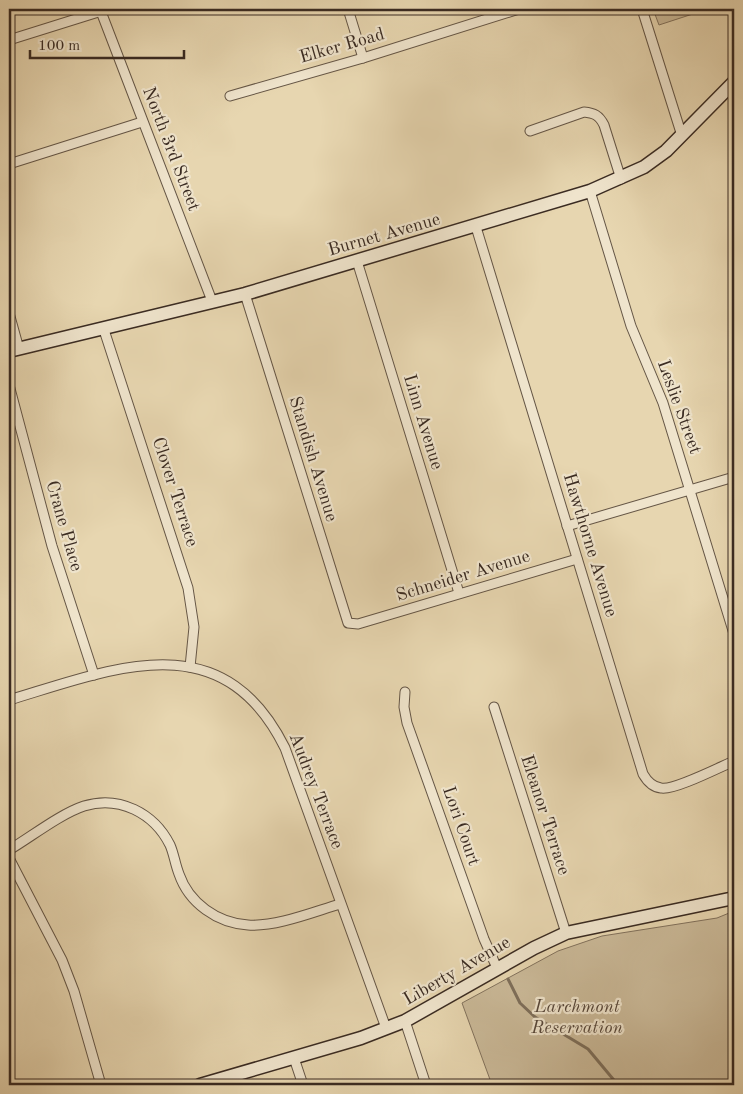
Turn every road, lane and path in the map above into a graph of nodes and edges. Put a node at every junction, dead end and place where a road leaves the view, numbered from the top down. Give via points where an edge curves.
1 (348, 9) edge
2 (519, 9) edge
3 (642, 9) edge
4 (103, 10) edge
5 (9, 40) edge
6 (363, 58) junction
7 (734, 82) edge
8 (230, 96) dead end
9 (142, 122) junction
10 (530, 131) dead end
11 (682, 136) junction
12 (9, 164) edge
13 (621, 179) junction
14 (590, 191) junction
15 (476, 227) junction
16 (357, 261) junction
17 (245, 294) junction
18 (212, 301) junction
19 (9, 313) edge
20 (104, 330) junction
21 (14, 350) edge
22 (9, 385) edge
23 (734, 477) edge
24 (690, 491) junction
25 (567, 526) junction
26 (577, 559) junction
27 (459, 593) junction
28 (358, 624) joint
29 (734, 634) edge
30 (190, 667) junction
31 (94, 675) junction
32 (405, 692) dead end
33 (9, 700) edge
34 (494, 707) dead end
35 (734, 761) edge
36 (9, 850) edge
37 (9, 858) edge
38 (734, 898) edge
39 (340, 904) junction
40 (566, 933) junction
41 (498, 968) junction
42 (405, 1021) junction
43 (386, 1028) junction
44 (294, 1058) junction
45 (101, 1085) edge
46 (200, 1085) edge
47 (303, 1085) edge
48 (426, 1085) edge

1 - 6 street
2 - 6 street, Elker Road
3 - 11 street
4 - 5 street
4 - 9 street, North 3rd Street
6 - 8 street, Elker Road
7 - 11 street, Burnet Avenue
9 - 12 street
9 - 18 street, North 3rd Street
10 - 13 street via 584,112 596,114 604,125
11 - 13 street, Burnet Avenue via 644,167
13 - 14 street, Burnet Avenue
14 - 15 street, Burnet Avenue
14 - 24 street, Leslie Street via 631,326 663,403
15 - 16 street, Burnet Avenue
15 - 25 street, Hawthorne Avenue
16 - 17 street, Burnet Avenue
16 - 27 street, Linn Avenue
17 - 18 street, Burnet Avenue
17 - 28 street, Standish Avenue via 341,605 348,622
18 - 20 street, Burnet Avenue
19 - 21 street
20 - 21 street, Burnet Avenue
20 - 30 street, Clover Terrace via 188,588 194,627
22 - 31 street, Crane Place via 47,529
23 - 24 street
24 - 25 street
24 - 29 street, Leslie Street
25 - 26 street, Hawthorne Avenue
26 - 27 street, Schneider Avenue
26 - 35 street, Hawthorne Avenue via 647,781 662,789 669,788
27 - 28 street, Schneider Avenue
30 - 31 street, Audrey Terrace via 147,664
30 - 39 street, Audrey Terrace via 214,675 240,690 262,711 279,735
31 - 33 street, Audrey Terrace
32 - 41 street, Lori Court via 407,723 484,939
34 - 40 street, Eleanor Terrace
36 - 39 street via 77,809 92,804 114,803 136,810 159,827 171,846 185,888 202,907 222,920 263,925
37 - 45 street via 62,960
38 - 40 street, Liberty Avenue
39 - 43 street, Audrey Terrace
40 - 41 street, Liberty Avenue
41 - 42 street, Liberty Avenue
42 - 43 street, Liberty Avenue
42 - 48 street
43 - 44 street, Liberty Avenue
44 - 46 street, Liberty Avenue
44 - 47 street

